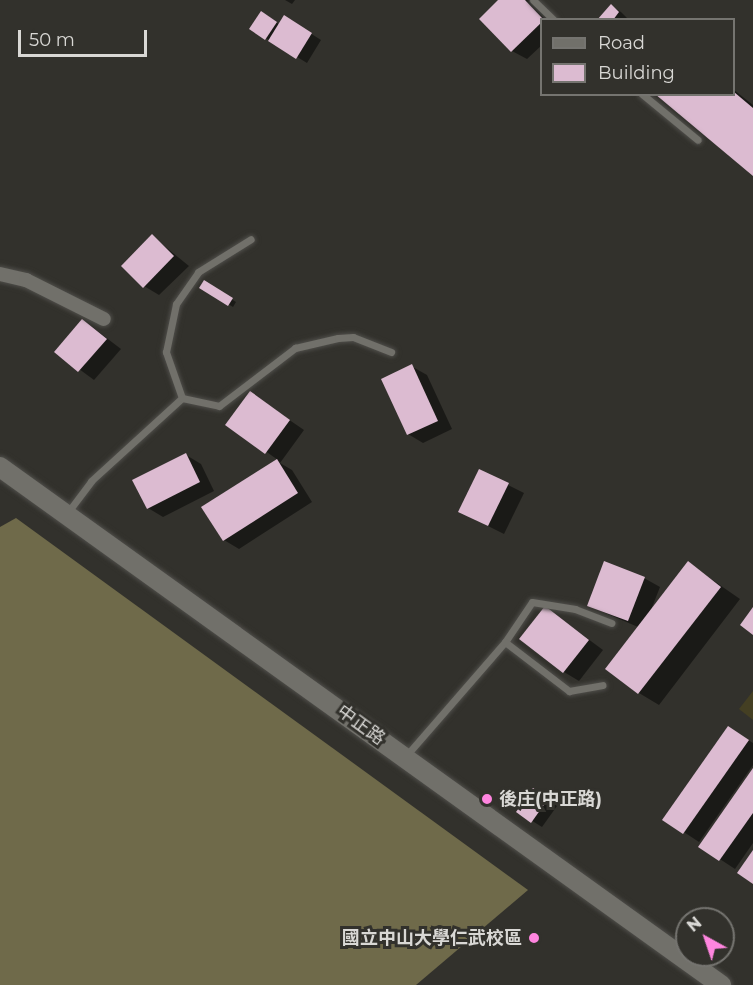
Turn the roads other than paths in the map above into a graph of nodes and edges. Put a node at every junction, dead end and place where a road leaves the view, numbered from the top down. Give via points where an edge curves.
1 (533, 0) edge
2 (552, 18) edge
3 (644, 96) edge
4 (698, 140) dead end
5 (250, 239) dead end
6 (0, 274) edge
7 (104, 319) dead end
8 (391, 352) dead end
9 (182, 398) junction
10 (0, 467) edge
11 (67, 514) junction
12 (611, 623) dead end
13 (505, 642) junction
14 (602, 685) dead end
15 (405, 757) junction
16 (721, 985) edge

1 - 2 lane
3 - 4 lane
5 - 9 lane via 198,272 176,304 166,352
6 - 7 street via 26,280
8 - 9 lane via 353,337 338,338 295,348 219,406
9 - 11 lane via 91,481
10 - 11 main road, 中正路
11 - 15 main road, 中正路
12 - 13 lane via 575,609 532,602
13 - 14 lane via 569,691
13 - 15 lane
15 - 16 main road, 中正路

